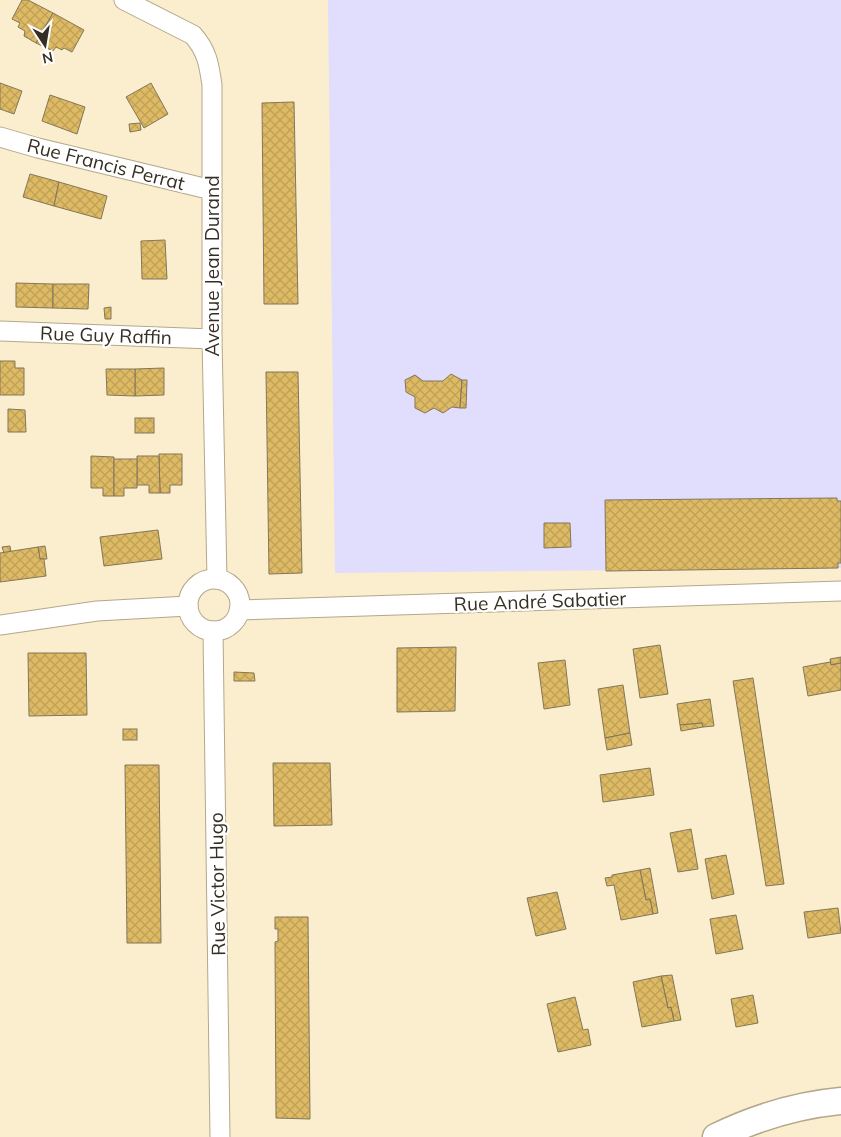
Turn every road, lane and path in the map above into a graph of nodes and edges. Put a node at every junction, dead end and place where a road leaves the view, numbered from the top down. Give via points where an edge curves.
1 (124, 0) edge
2 (0, 137) edge
3 (212, 190) junction
4 (0, 330) edge
5 (212, 339) junction
6 (217, 579) junction
7 (841, 591) edge
8 (188, 606) junction
9 (240, 610) junction
10 (0, 625) edge
11 (213, 631) junction
12 (841, 1101) edge
13 (220, 1137) edge
14 (716, 1137) edge

1 - 3 street, Avenue Jean Durand via 193,36 205,51 212,85
2 - 3 street, Rue Francis Perrat
3 - 5 street, Avenue Jean Durand
4 - 5 street, Rue Guy Raffin
5 - 6 street, Avenue Jean Durand
6 - 8 street via 208,580 193,590
6 - 9 street via 235,590
7 - 9 street, Rue André Sabatier
8 - 10 street via 97,611
8 - 11 street via 196,624
9 - 11 street via 230,626
11 - 13 street, Rue Victor Hugo
12 - 14 street via 798,1108

